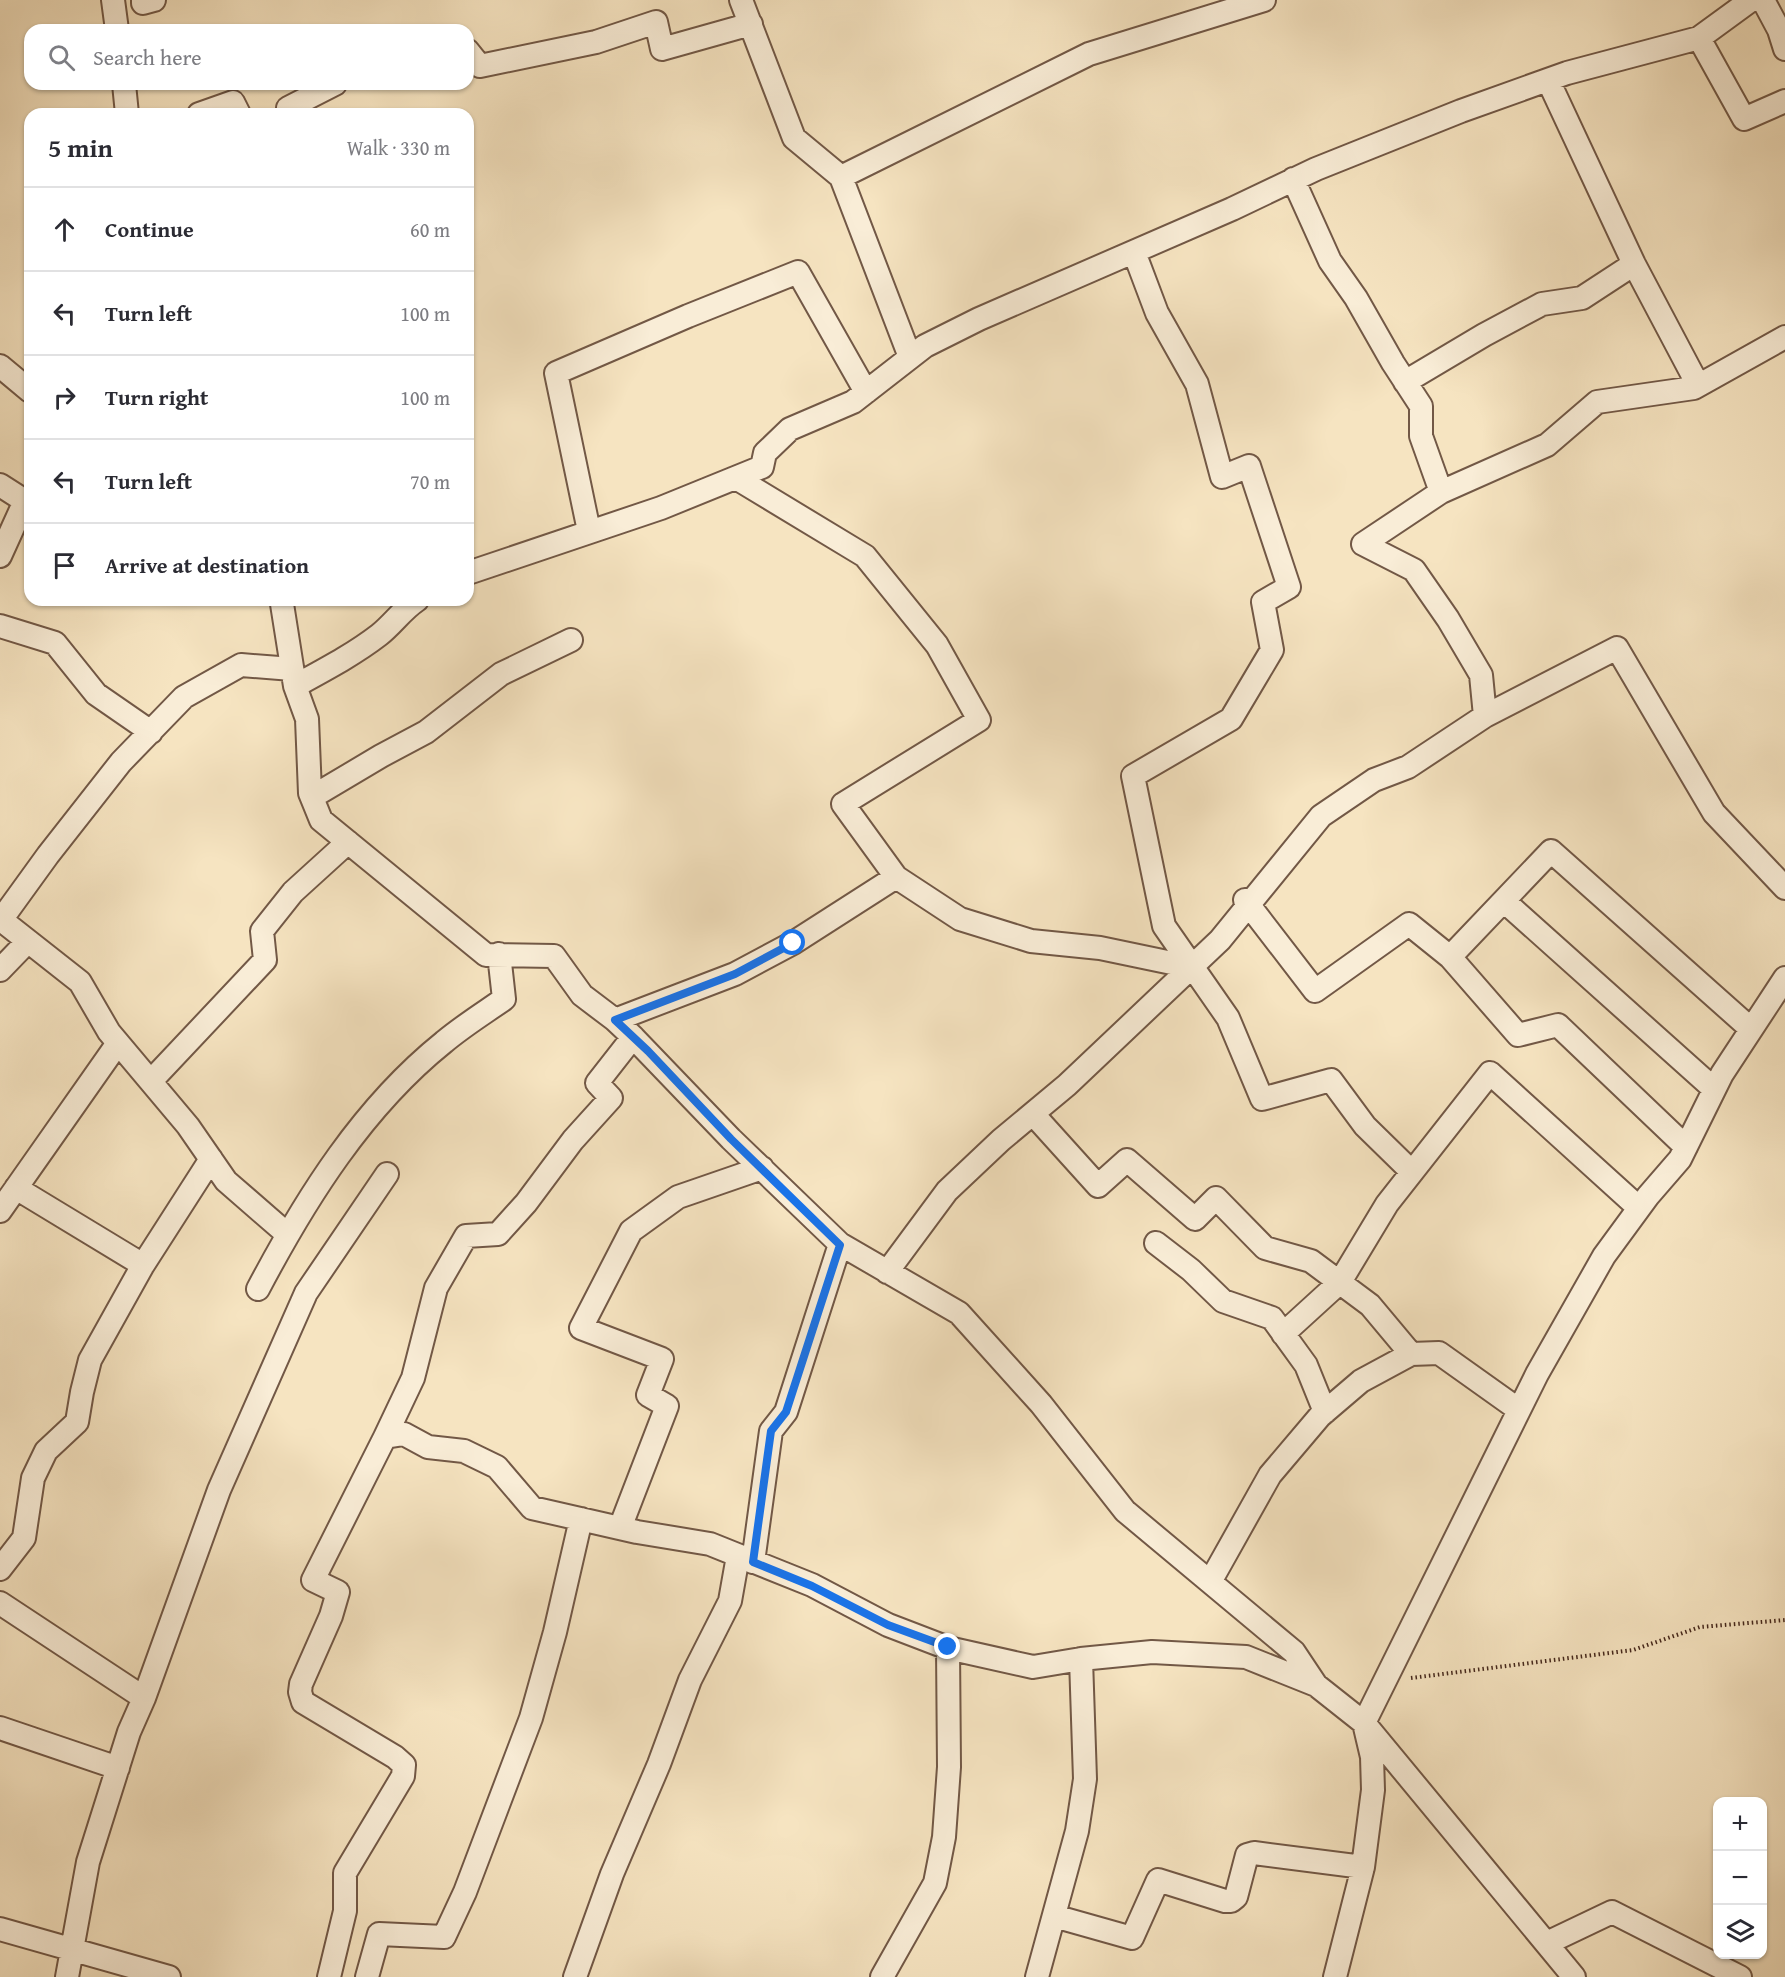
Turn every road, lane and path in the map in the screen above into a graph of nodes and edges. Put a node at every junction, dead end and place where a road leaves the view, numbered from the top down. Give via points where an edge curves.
1 (113, 0) edge
2 (143, 0) edge
3 (154, 0) edge
4 (741, 0) edge
5 (1264, 0) edge
6 (1751, 0) edge
7 (1763, 0) edge
8 (116, 24) edge
9 (751, 24) junction
10 (1699, 38) junction
11 (1785, 49) edge
12 (474, 58) edge
13 (1548, 80) junction
14 (125, 90) edge
15 (323, 90) edge
16 (1785, 101) edge
17 (126, 108) edge
18 (216, 108) edge
19 (236, 108) edge
20 (288, 108) edge
21 (841, 177) junction
22 (1293, 179) junction
23 (1134, 252) junction
24 (1634, 264) junction
25 (1785, 337) edge
26 (910, 357) junction
27 (0, 366) edge
28 (1405, 382) junction
29 (24, 386) edge
30 (1698, 386) junction
31 (866, 392) junction
32 (736, 478) junction
33 (0, 484) edge
34 (1441, 492) junction
35 (24, 500) edge
36 (24, 503) edge
37 (589, 531) junction
38 (0, 556) edge
39 (474, 571) edge
40 (282, 606) edge
41 (408, 606) edge
42 (0, 626) edge
43 (572, 640) dead end
44 (294, 678) junction
45 (1485, 716) junction
46 (150, 732) junction
47 (312, 797) junction
48 (348, 842) junction
49 (896, 877) junction
50 (1785, 888) edge
51 (1504, 901) junction
52 (1247, 902) junction
53 (1, 920) edge
54 (28, 941) junction
55 (499, 954) junction
56 (1450, 957) junction
57 (1191, 967) junction
58 (0, 970) edge
59 (1785, 978) edge
60 (615, 1020) junction
61 (1751, 1029) junction
62 (633, 1036) junction
63 (118, 1043) junction
64 (151, 1081) junction
65 (1714, 1089) junction
66 (1033, 1114) junction
67 (1686, 1147) junction
68 (211, 1159) junction
69 (762, 1168) junction
70 (1412, 1172) junction
71 (387, 1174) dead end
72 (16, 1188) junction
73 (1639, 1208) junction
74 (0, 1211) edge
75 (287, 1234) junction
76 (1156, 1243) dead end
77 (840, 1245) junction
78 (143, 1265) junction
79 (887, 1272) junction
80 (1340, 1282) junction
81 (258, 1289) dead end
82 (1283, 1334) junction
83 (1411, 1354) junction
84 (1519, 1410) junction
85 (1325, 1412) junction
86 (386, 1437) junction
87 (581, 1519) junction
88 (620, 1528) junction
89 (746, 1559) junction
90 (0, 1569) edge
91 (1210, 1582) junction
92 (0, 1603) edge
93 (1785, 1620) edge
94 (948, 1647) junction
95 (1081, 1659) junction
96 (1384, 1681) junction
97 (1316, 1685) junction
98 (144, 1698) junction
99 (1364, 1723) junction
100 (0, 1728) edge
101 (118, 1768) junction
102 (1363, 1867) junction
103 (1054, 1916) junction
104 (0, 1929) edge
105 (1547, 1943) junction
106 (72, 1949) junction
107 (581, 1974) edge
108 (67, 1977) edge
109 (169, 1977) edge
110 (329, 1977) edge
111 (367, 1977) edge
112 (882, 1977) edge
113 (1037, 1977) edge
114 (1335, 1977) edge
115 (1574, 1977) edge
116 (1740, 1977) edge

1 - 8 street
2 - 3 street
4 - 9 street
5 - 21 street via 1089,54
6 - 10 street
7 - 11 street
9 - 12 street via 662,49 656,22 596,42 480,66
9 - 21 street via 794,138
10 - 13 street
10 - 16 street via 1744,118
13 - 22 street
13 - 24 street
14 - 17 street
15 - 20 street
18 - 19 street via 233,102
21 - 26 street
22 - 23 street
22 - 28 street via 1330,261
23 - 26 street via 979,319 925,345
23 - 57 street via 1157,313 1197,384 1222,477 1249,466 1289,587 1263,602 1272,650 1231,719 1133,776 1164,926
24 - 28 street via 1582,298 1542,304
24 - 30 street
25 - 30 street
26 - 31 street
27 - 29 street
28 - 34 street via 1420,406 1421,436
30 - 34 street via 1597,402 1547,445
31 - 32 street via 853,402 790,429 765,453 762,467
31 - 37 street via 798,272 556,373
32 - 37 street
32 - 49 street via 865,556 937,645 979,720 843,804
33 - 35 street
34 - 45 street via 1363,544 1414,570 1481,675
36 - 38 street
37 - 39 street
40 - 44 street
41 - 44 street via 346,659
42 - 46 street via 55,643 96,694
43 - 47 street via 501,674 426,732
44 - 46 street via 241,665 184,696
44 - 47 street via 307,719
45 - 50 street via 1617,648 1714,813
45 - 52 street via 1408,767 1374,780 1321,816
46 - 53 street via 48,855
47 - 48 street via 321,820
48 - 55 street via 486,955
48 - 64 street via 293,892 262,931 265,960
49 - 57 street via 960,919 1021,938 1100,948
49 - 60 street via 793,943 735,974
51 - 56 street
51 - 61 street via 1551,851
51 - 65 street
52 - 56 street via 1315,990 1409,924
52 - 57 street via 1220,940
53 - 54 street
54 - 58 street
54 - 63 street via 80,982
55 - 60 street via 554,956 582,995
55 - 75 street via 504,999 444,1042 389,1093 340,1153
56 - 67 street via 1518,1035 1558,1025
57 - 66 street
57 - 70 street via 1228,1018 1262,1099 1331,1080 1365,1126
59 - 61 street
60 - 62 street
61 - 65 street
62 - 69 street
62 - 86 street via 597,1083 611,1098 573,1140 526,1203 498,1234 466,1236 436,1288 413,1378
63 - 64 street
63 - 72 street
64 - 68 street
65 - 67 street
66 - 79 street via 947,1191
66 - 80 street via 1098,1186 1127,1160 1195,1219 1216,1198 1264,1248 1311,1261
67 - 73 street
68 - 75 street via 226,1181
68 - 78 street
69 - 77 street
69 - 88 street via 678,1197 632,1231 581,1328 662,1359 648,1395 667,1407
70 - 73 street via 1490,1073
70 - 80 street
71 - 98 street via 306,1293 219,1490
72 - 74 street
72 - 78 street
73 - 84 street via 1604,1256
75 - 81 street
76 - 82 street via 1223,1301 1272,1318
77 - 79 street
77 - 89 street via 786,1412 771,1431
78 - 90 street via 90,1360 77,1422 46,1451 33,1478 24,1538
79 - 91 street via 959,1313 1041,1404 1125,1511
80 - 82 street
80 - 83 street via 1370,1305
82 - 85 street via 1306,1365
83 - 84 street via 1439,1353
83 - 85 street via 1361,1382
84 - 96 street
85 - 91 street via 1270,1475
86 - 87 street via 404,1434 429,1447 464,1451 497,1467 532,1508
86 - 110 street via 313,1580 338,1592 300,1692 303,1702 404,1765 403,1776 345,1873 345,1911
87 - 88 street
87 - 111 street via 531,1718 444,1937 378,1934
88 - 89 street via 710,1544
89 - 94 street via 812,1586 888,1625
89 - 107 street via 730,1601 690,1680 612,1874
91 - 97 street via 1294,1652
92 - 98 street
93 - 96 path via 1700,1627 1633,1650
94 - 95 street via 1033,1667
94 - 112 street via 949,1767 944,1837 935,1883
95 - 97 street via 1152,1652 1246,1657
95 - 103 street via 1085,1779 1077,1831
96 - 99 street
97 - 99 street
98 - 101 street
99 - 102 street via 1372,1757 1373,1790
99 - 105 street
100 - 101 street
101 - 106 street via 88,1862
102 - 103 street via 1254,1853 1248,1855 1236,1897 1231,1901 1158,1880 1132,1938
102 - 114 street
103 - 113 street
104 - 106 street
105 - 115 street
105 - 116 street via 1612,1912
106 - 108 street
106 - 109 street

